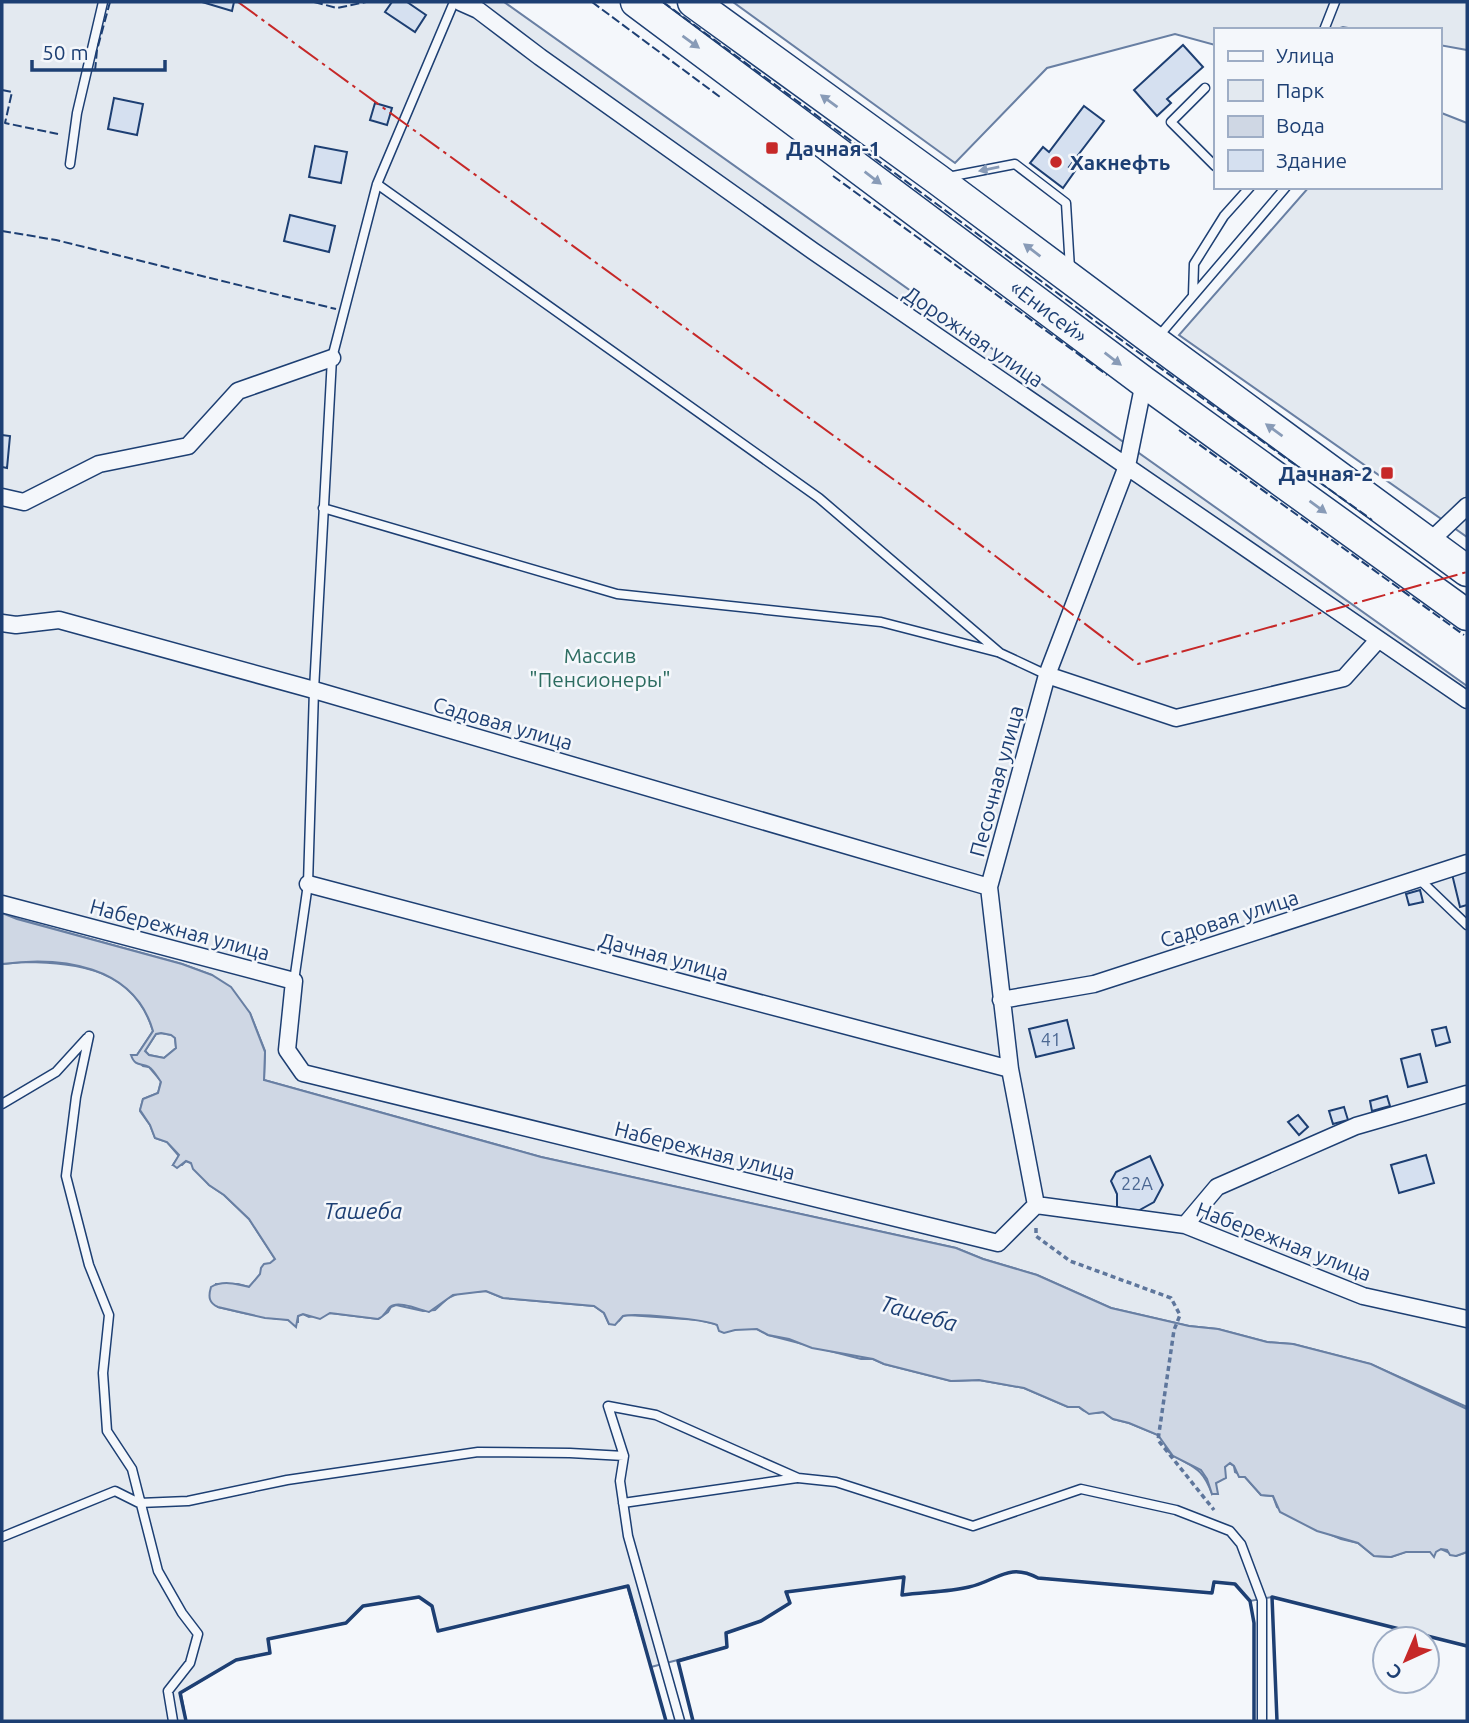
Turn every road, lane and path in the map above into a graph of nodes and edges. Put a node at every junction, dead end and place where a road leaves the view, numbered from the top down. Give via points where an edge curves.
1 (103, 2) edge
2 (454, 2) edge
3 (460, 2) edge
4 (636, 2) edge
5 (693, 2) edge
6 (1335, 2) edge
7 (1325, 28) edge
8 (1205, 88) dead end
9 (70, 164) dead end
10 (1214, 165) edge
11 (937, 179) junction
12 (377, 184) junction
13 (1244, 189) edge
14 (1284, 189) edge
15 (1070, 278) junction
16 (1194, 295) junction
17 (1154, 341) junction
18 (332, 358) junction
19 (1144, 382) junction
20 (1127, 466) junction
21 (2, 497) edge
22 (1467, 506) edge
23 (323, 508) junction
24 (1428, 543) junction
25 (1467, 571) edge
26 (1467, 615) edge
27 (2, 624) edge
28 (1378, 640) junction
29 (1000, 653) junction
30 (1047, 675) junction
31 (314, 690) junction
32 (1467, 700) edge
33 (1467, 863) edge
34 (1419, 879) junction
35 (308, 884) junction
36 (989, 887) junction
37 (2, 904) edge
38 (1467, 925) edge
39 (295, 981) junction
40 (1001, 1000) junction
41 (1010, 1069) junction
42 (1467, 1094) edge
43 (2, 1104) edge
44 (1036, 1205) junction
45 (1185, 1225) junction
46 (1467, 1319) edge
47 (624, 1456) junction
48 (799, 1478) junction
49 (139, 1503) junction
50 (623, 1503) junction
51 (1230, 1531) junction
52 (2, 1537) edge
53 (173, 1721) edge
54 (680, 1721) edge
55 (1262, 1721) edge

1 - 9 lane
2 - 12 lane
3 - 20 street, Дорожная улица via 478,10 813,251
4 -> 19 highway, «Енисей»
11 -> 5 highway, «Енисей»
6 - 7 lane
8 - 10 lane via 1171,122
15 -> 11 highway, «Енисей»
15 -> 11 lane via 1066,203 1015,164
12 - 18 lane
12 - 29 lane via 819,498
13 - 16 lane via 1194,264
14 - 16 lane
15 - 17 highway, «Енисей»
16 - 17 lane
24 -> 17 highway, «Енисей»
18 - 21 street via 239,391 188,446 99,464 24,502
18 - 23 lane
19 - 20 street, Песочная улица
19 -> 26 highway, «Енисей»
20 - 28 street, Дорожная улица
20 - 30 street, Песочная улица
22 - 24 street
23 - 29 lane via 617,594 881,622
23 - 31 lane
24 - 25 highway, «Енисей»
27 - 31 street, Садовая улица via 59,620
28 - 30 street via 1344,678 1176,718
28 - 32 street, Дорожная улица
29 - 30 lane
30 - 36 street, Песочная улица
31 - 35 lane
31 - 36 street, Садовая улица
33 - 34 street, Садовая улица
34 - 38 lane
34 - 40 street, Садовая улица via 1094,984
35 - 39 lane
35 - 41 street, Дачная улица
36 - 40 street, Песочная улица
37 - 39 street, Набережная улица
39 - 44 street, Набережная улица via 287,1050 303,1073 998,1243
40 - 41 street, Песочная улица
41 - 44 street, Песочная улица
42 - 45 street via 1356,1126 1217,1187
43 - 49 lane via 56,1072 89,1036 66,1176 89,1265 109,1315 103,1373 107,1431 132,1469
44 - 45 street, Набережная улица
44 - 51 path via 1036,1236 1070,1261 1171,1298 1180,1315 1158,1440
45 - 46 street, Набережная улица via 1363,1296
47 - 48 lane via 608,1406 656,1415
47 - 49 lane via 478,1452 287,1480 188,1501
47 - 50 lane
48 - 50 lane
48 - 51 lane via 836,1482 973,1526 1081,1489 1176,1510
49 - 52 lane via 115,1491
49 - 53 lane via 158,1571 198,1634 190,1663 168,1691
50 - 54 lane via 628,1536
51 - 55 lane via 1241,1544 1262,1600

